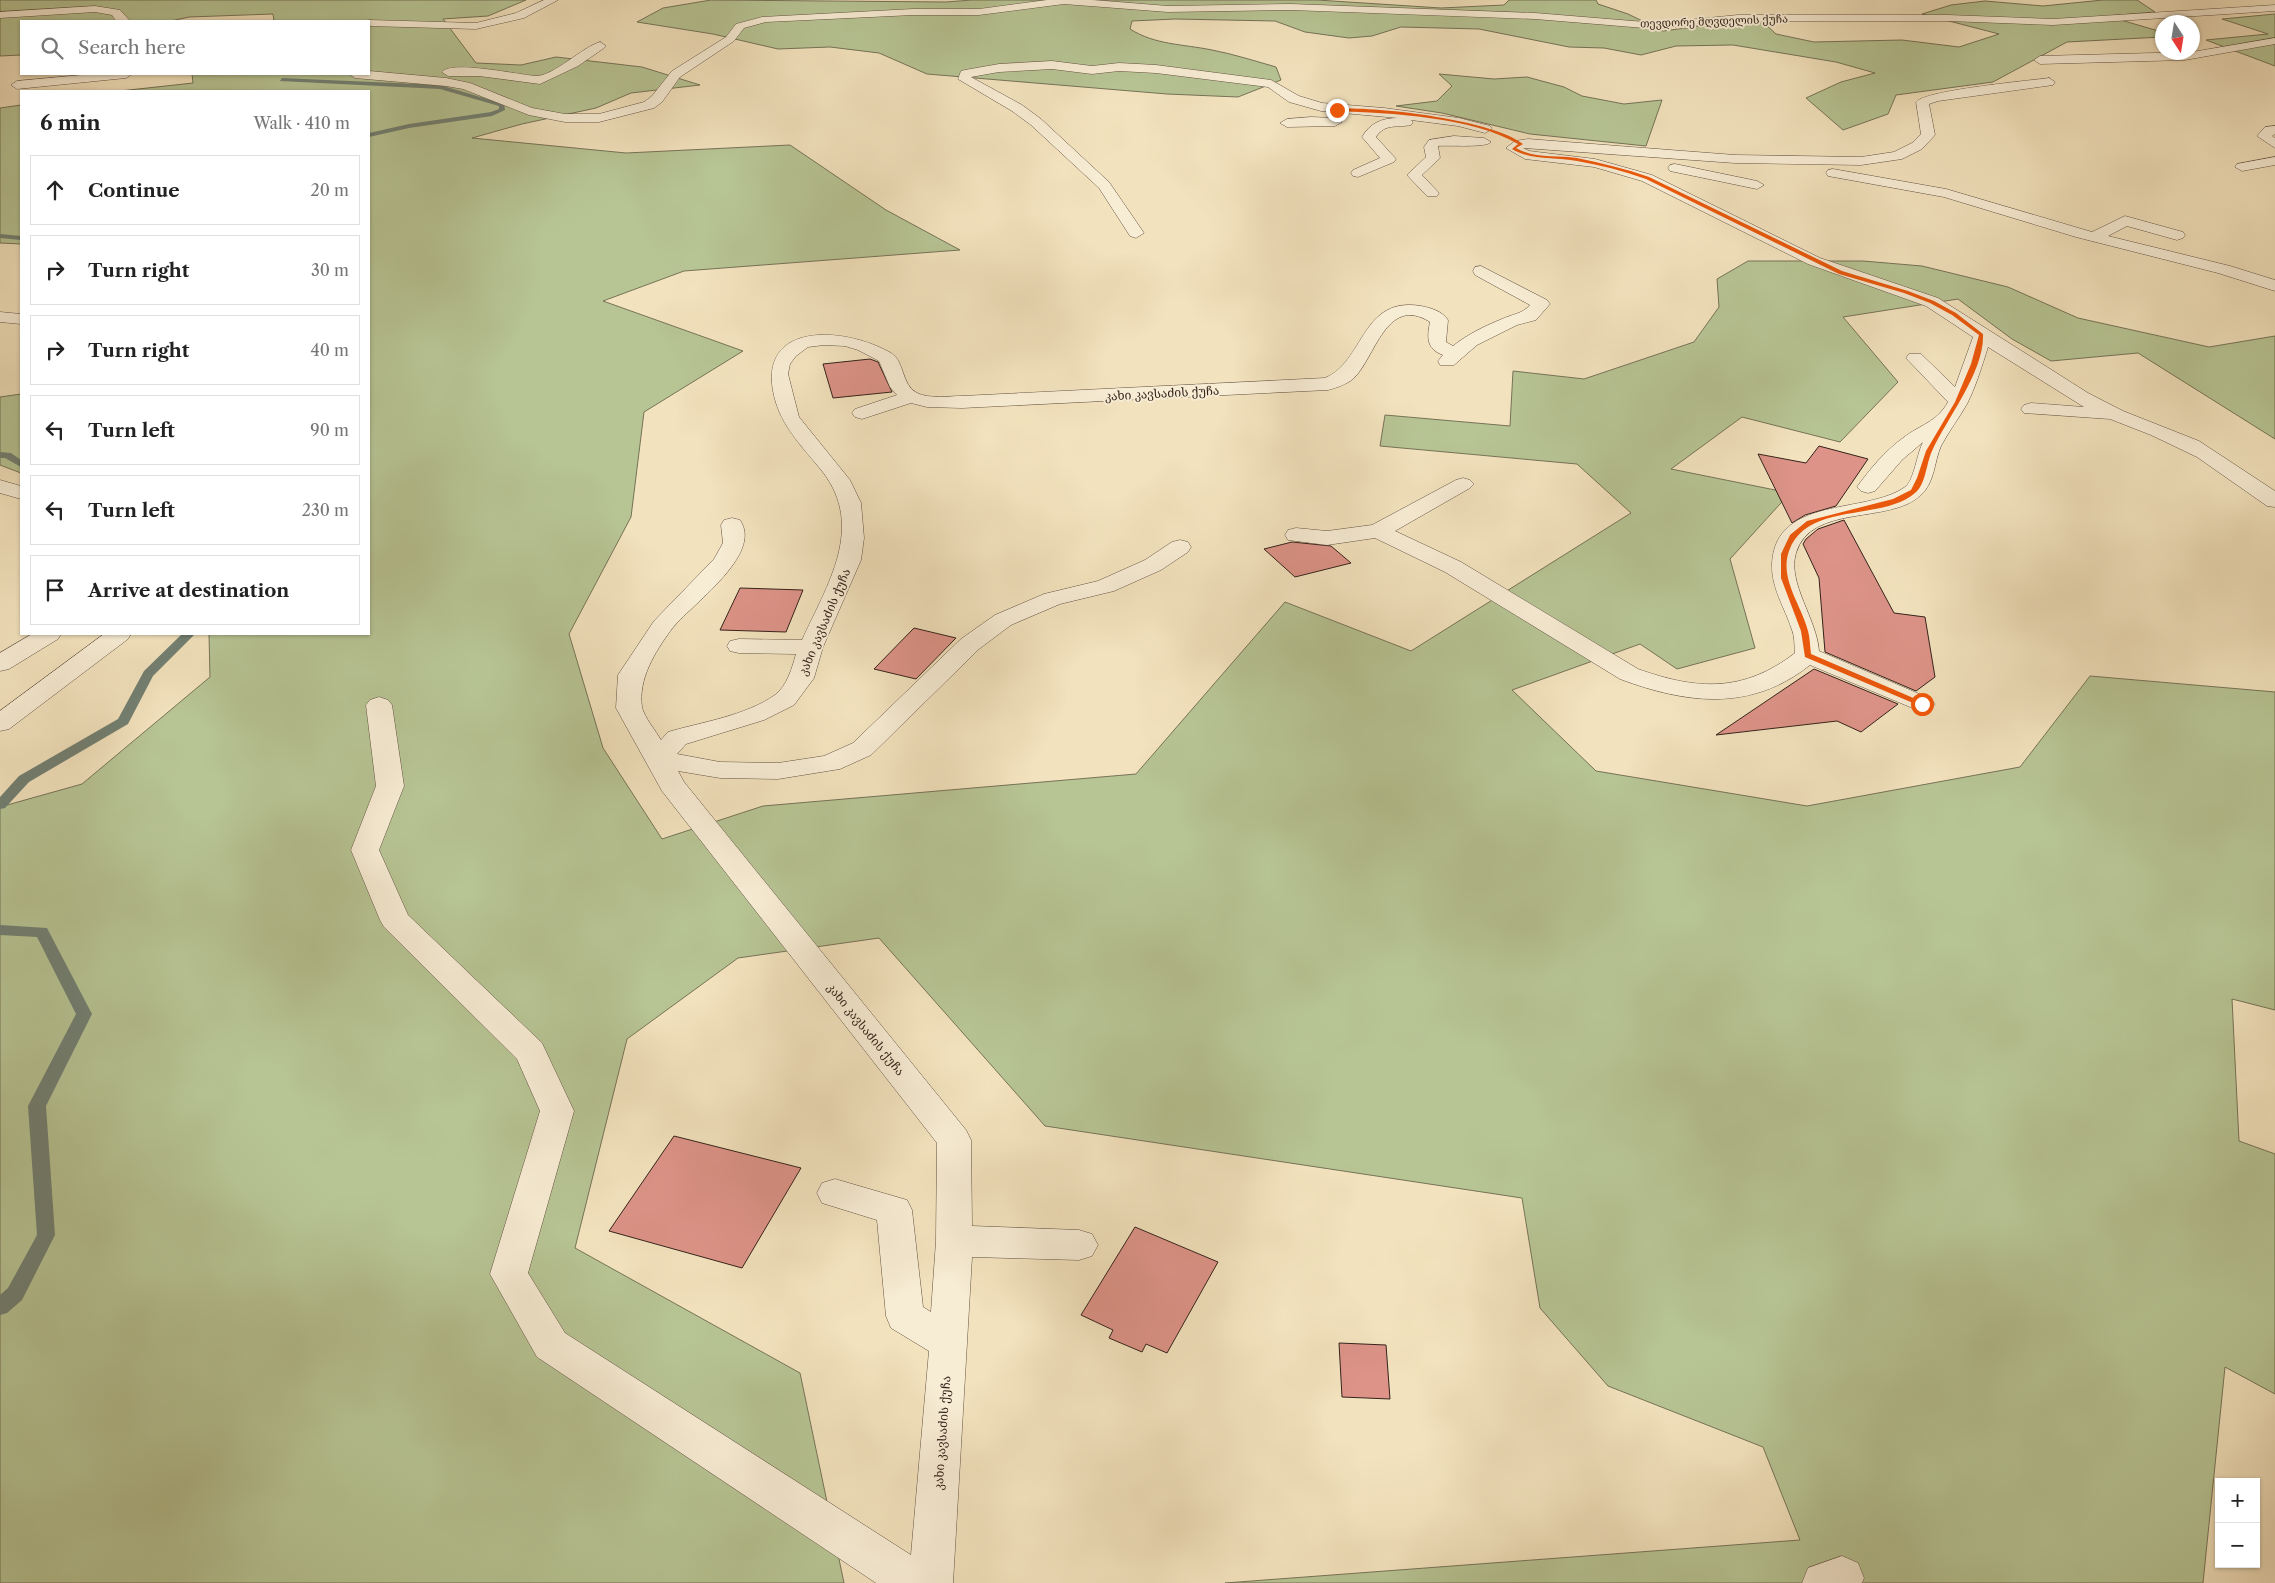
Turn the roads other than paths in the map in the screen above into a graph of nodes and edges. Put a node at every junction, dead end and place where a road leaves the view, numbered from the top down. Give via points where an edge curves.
1 (552, 0) edge
2 (2219, 0) edge
3 (2238, 0) edge
4 (2275, 8) edge
5 (1698, 11) dead end
6 (0, 15) edge
7 (120, 20) edge
8 (0, 24) edge
9 (20, 24) edge
10 (370, 24) edge
11 (1633, 24) junction
12 (2275, 41) edge
13 (600, 46) dead end
14 (2092, 48) dead end
15 (2117, 59) junction
16 (2040, 60) dead end
17 (370, 66) edge
18 (116, 75) edge
19 (366, 75) edge
20 (2049, 82) dead end
21 (17, 85) dead end
22 (1287, 123) dead end
23 (1383, 123) junction
24 (1485, 129) junction
25 (2275, 130) edge
26 (1510, 141) junction
27 (2275, 144) edge
28 (1578, 148) junction
29 (1735, 159) junction
30 (1796, 161) junction
31 (2275, 161) edge
32 (2242, 167) dead end
33 (1875, 170) dead end
34 (1358, 173) dead end
35 (1757, 185) dead end
36 (1432, 193) dead end
37 (1136, 233) dead end
38 (2176, 235) dead end
39 (2093, 236) junction
40 (2200, 249) dead end
41 (2183, 258) junction
42 (1482, 271) dead end
43 (2275, 286) edge
44 (0, 317) edge
45 (20, 319) edge
46 (1982, 335) junction
47 (1915, 358) dead end
48 (910, 397) junction
49 (2031, 410) dead end
50 (1953, 411) junction
51 (862, 412) dead end
52 (2115, 415) junction
53 (2165, 422) dead end
54 (2216, 460) junction
55 (1463, 484) dead end
56 (0, 486) edge
57 (1868, 487) dead end
58 (20, 493) edge
59 (2275, 501) edge
60 (1847, 512) junction
61 (732, 524) dead end
62 (1378, 531) junction
63 (1850, 533) dead end
64 (1296, 534) dead end
65 (1180, 547) dead end
66 (47, 635) edge
67 (118, 635) edge
68 (739, 646) dead end
69 (811, 647) junction
70 (1807, 655) junction
71 (0, 664) edge
72 (1922, 704) dead end
73 (379, 705) dead end
74 (0, 723) edge
75 (659, 759) junction
76 (835, 1192) dead end
77 (954, 1241) junction
78 (1079, 1245) dead end
79 (949, 1343) junction
80 (915, 1583) edge
81 (931, 1583) edge

1 - 10 street via 520,16 476,26
2 - 3 street
4 - 11 street, თევდორე მღვდელის ქუჩა via 2054,22 1948,18 1738,18 1683,24
5 - 11 street
6 - 7 street via 95,9 116,12
8 - 9 street
11 - 19 street, თევდორე მღვდელის ქუჩა via 1535,16 1291,7 1168,9 1064,1 979,12 766,19 740,26 730,39 676,74 657,99 648,105 599,118 565,118 529,111 466,86 446,82
12 - 15 street via 2185,56
13 - 17 street via 540,80 479,72
14 - 15 street
15 - 16 street
18 - 21 street
20 - 30 street via 1936,97 1922,102 1928,135 1918,146 1897,156 1862,161
22 - 23 street
23 - 24 street via 1398,121
23 - 34 street via 1374,126 1369,137 1390,158
24 - 26 street
24 - 37 street via 1384,112 1321,107 1294,99 1271,84 1149,68 1092,70 1035,66 965,74 964,79 1017,108 1078,160 1104,185
25 - 27 street via 2264,136
26 - 28 street
26 - 36 street via 1434,143 1431,148 1433,158 1414,175
26 - 46 street via 1525,155 1595,163 1648,178 1814,261 1932,302
28 - 29 street
28 - 35 street via 1649,159 1700,174
29 - 30 street
29 - 39 street via 1938,192
30 - 33 street
31 - 32 street
38 - 39 street via 2125,221
39 - 41 street
40 - 41 street
41 - 43 street
42 - 48 street, კახი კავსაძის ქუჩა via 1541,304 1530,316 1497,327 1452,357 1437,344 1435,337 1439,320 1430,312 1399,311 1385,317 1376,326 1347,374 1328,384 962,402
44 - 45 street
46 - 50 street via 1974,364
46 - 52 street
47 - 50 street
48 - 51 street
48 - 69 street, კახი კავსაძის ქუჩა via 898,387 887,358 878,351 846,341 803,342 789,352 781,364 778,374 790,418 840,480 850,503 850,560
49 - 52 street
50 - 57 street via 1914,437 1888,460
50 - 60 street via 1929,451 1913,492 1895,501
52 - 54 street via 2180,440
53 - 54 street
54 - 59 street
55 - 62 street
56 - 58 street
60 - 63 street
60 - 70 street via 1809,522 1793,535 1785,554 1784,578 1805,631
61 - 75 street via 734,543 724,562 662,626 631,675 629,708
62 - 64 street via 1327,538
62 - 70 street via 1453,567 1629,674 1657,686 1704,693 1751,689 1789,672
65 - 75 street via 1153,565 1106,586 1052,600 1003,620 970,644 862,750 830,764 778,771 720,770
66 - 71 street
67 - 74 street
68 - 69 street
69 - 75 street, კახი კავსაძის ქუჩა via 801,678 785,700 755,715 677,738
70 - 72 street
73 - 80 street via 390,786 365,850 396,920 530,1052 557,1111 510,1274 551,1345
75 - 77 street, კახი კავსაძის ქუჩა via 672,785 954,1140
76 - 79 street via 894,1210 905,1316
77 - 78 street
77 - 79 street, კახი კავსაძის ქუჩა
79 - 81 street, კახი კავსაძის ქუჩა

